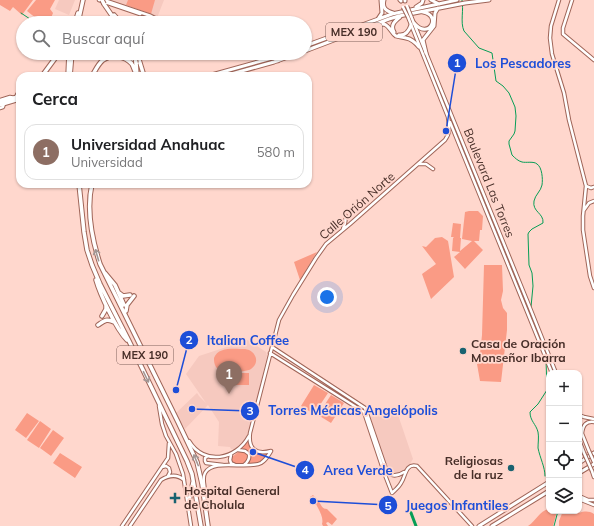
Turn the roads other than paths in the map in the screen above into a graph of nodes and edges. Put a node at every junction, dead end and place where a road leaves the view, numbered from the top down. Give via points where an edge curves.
1 (82, 0) edge
2 (382, 0) edge
3 (403, 0) edge
4 (423, 0) edge
5 (431, 0) edge
6 (457, 0) edge
7 (488, 0) edge
8 (559, 0) edge
9 (572, 0) edge
10 (103, 2) edge
11 (439, 4) junction
12 (415, 8) junction
13 (439, 8) junction
14 (419, 12) junction
15 (395, 13) junction
16 (404, 15) junction
17 (79, 16) edge
18 (112, 16) edge
19 (115, 16) edge
20 (144, 16) edge
21 (378, 19) junction
22 (412, 24) junction
23 (312, 43) edge
24 (324, 44) junction
25 (419, 47) junction
26 (312, 48) edge
27 (426, 53) junction
28 (54, 60) edge
29 (69, 60) edge
30 (71, 60) edge
31 (104, 60) edge
32 (128, 60) edge
33 (134, 60) edge
34 (136, 60) edge
35 (138, 60) edge
36 (265, 60) edge
37 (594, 60) edge
38 (278, 61) edge
39 (141, 66) junction
40 (45, 72) edge
41 (69, 72) edge
42 (70, 72) edge
43 (95, 72) edge
44 (135, 72) edge
45 (137, 72) edge
46 (143, 72) edge
47 (222, 72) edge
48 (238, 72) edge
49 (16, 98) edge
50 (2, 102) edge
51 (0, 108) edge
52 (448, 117) junction
53 (418, 164) junction
54 (433, 169) dead end
55 (586, 186) junction
56 (594, 187) edge
57 (79, 188) edge
58 (91, 188) edge
59 (594, 201) edge
60 (584, 210) junction
61 (346, 216) dead end
62 (342, 230) junction
63 (103, 271) junction
64 (96, 274) junction
65 (594, 287) edge
66 (117, 290) junction
67 (104, 300) junction
68 (126, 311) junction
69 (102, 316) dead end
70 (116, 324) junction
71 (98, 325) dead end
72 (274, 339) junction
73 (129, 341) junction
74 (264, 343) dead end
75 (140, 345) junction
76 (272, 348) junction
77 (270, 353) junction
78 (551, 370) edge
79 (555, 370) edge
80 (341, 393) junction
81 (339, 396) junction
82 (159, 404) junction
83 (582, 416) edge
84 (594, 420) edge
85 (582, 433) joint
86 (185, 436) junction
87 (169, 442) junction
88 (248, 442) junction
89 (579, 442) edge
90 (238, 450) junction
91 (594, 453) edge
92 (231, 454) junction
93 (209, 456) junction
94 (582, 460) edge
95 (594, 463) edge
96 (244, 465) junction
97 (226, 466) junction
98 (235, 466) junction
99 (162, 467) junction
100 (582, 471) edge
101 (405, 472) junction
102 (168, 476) junction
103 (594, 477) edge
104 (184, 480) junction
105 (193, 481) junction
106 (546, 484) edge
107 (145, 492) junction
108 (546, 493) edge
109 (150, 495) junction
110 (204, 498) junction
111 (582, 499) edge
112 (582, 499) edge
113 (594, 500) edge
114 (594, 505) edge
115 (188, 506) junction
116 (122, 526) edge
117 (130, 526) edge
118 (191, 526) edge
119 (200, 526) edge
120 (208, 526) edge
121 (472, 526) edge
122 (479, 526) edge
123 (492, 526) edge

1 - 17 highway
2 - 15 main road via 386,10
2 - 21 main road via 382,13
3 - 22 street, Boulevard Las Torres, bridge
4 - 12 main road
5 - 11 main road
6 - 11 main road, MEX 190
7 - 13 main road, MEX 190
8 - 55 street via 550,31 552,54
9 - 37 street via 563,34
10 - 18 highway
10 - 19 highway
10 - 20 street
11 - 12 main road, MEX 190
12 - 15 main road, MEX 190
13 - 14 main road, MEX 190
13 - 27 main road via 435,13 434,26 423,40
14 - 16 main road, MEX 190
14 - 22 main road via 429,14 432,25 423,30
15 - 21 main road, MEX 190
16 - 22 main road via 394,22 394,32 404,35
16 - 24 main road, MEX 190
21 - 23 main road, MEX 190
22 - 25 street, Boulevard Las Torres
22 - 27 street, Boulevard Las Torres
24 - 25 main road via 383,24 396,36 409,39
24 - 26 main road, MEX 190
25 - 52 street, Boulevard Las Torres
27 - 79 street, Boulevard Las Torres
28 - 40 highway
29 - 41 highway
30 - 42 highway
31 - 43 highway
32 - 44 highway
33 - 39 highway
34 - 45 highway, bridge
35 - 39 highway
36 - 47 main road
38 - 48 main road
39 - 46 highway
49 - 50 main road
50 - 51 street
52 - 53 street, Calle Orión Norte via 448,137
52 - 78 street, Boulevard Las Torres
53 - 54 street via 426,164
53 - 62 street, Calle Orión Norte
55 - 56 street
55 - 60 street
57 - 64 highway, MEX 190 via 86,244
63 -> 58 highway, MEX 190 via 92,231 89,204
59 - 60 street
60 - 65 street via 584,234
61 - 62 street
62 - 72 street, Calle Orión Norte via 326,244 293,295 279,320
63 - 66 highway via 110,277
63 - 75 highway, MEX 190
64 - 67 highway
64 - 73 highway, MEX 190
66 - 68 highway
66 - 68 highway via 123,296 132,296
67 - 69 highway via 106,309
67 - 70 highway
68 - 75 highway
70 - 71 highway via 107,320
70 - 73 highway
72 - 74 street
72 - 76 street, Calle Orión Norte
73 -> 82 highway, MEX 190
75 - 86 highway, MEX 190
76 - 77 street, Calle Orión Norte
76 - 80 street
77 - 81 street
77 - 88 street, Calle Orión Norte
80 - 81 street
80 - 101 street via 366,410 388,474 400,475
81 - 101 street via 364,412 392,493 402,483
82 - 87 street via 162,424
82 - 105 highway, MEX 190 via 185,456
83 - 84 street
84 - 85 street via 586,423
85 - 95 street, bridge
86 - 93 street via 195,449
110 -> 86 highway, MEX 190 via 199,469
87 - 99 street via 168,458
87 - 104 street via 180,463
88 - 90 street
88 - 96 street via 253,449 270,452 259,464
89 - 103 street, bridge
90 - 92 street
90 - 96 street via 244,450 249,454
91 - 94 main road
92 - 93 street
92 - 98 street via 230,462
93 - 97 street via 205,458 206,463
95 - 100 main road
96 - 98 street
97 - 98 street
97 - 110 street via 213,467 205,472
99 - 102 street via 170,468
99 - 107 street
101 - 121 street via 410,466 417,466
102 - 104 street
102 - 109 street via 161,480
104 - 115 street
105 - 115 highway
105 - 119 highway, MEX 190
106 - 122 main road
107 - 109 street via 149,492
107 - 116 street
108 - 123 main road
109 - 117 street
110 - 120 highway, MEX 190
111 - 113 street
112 - 114 street
115 - 118 street

